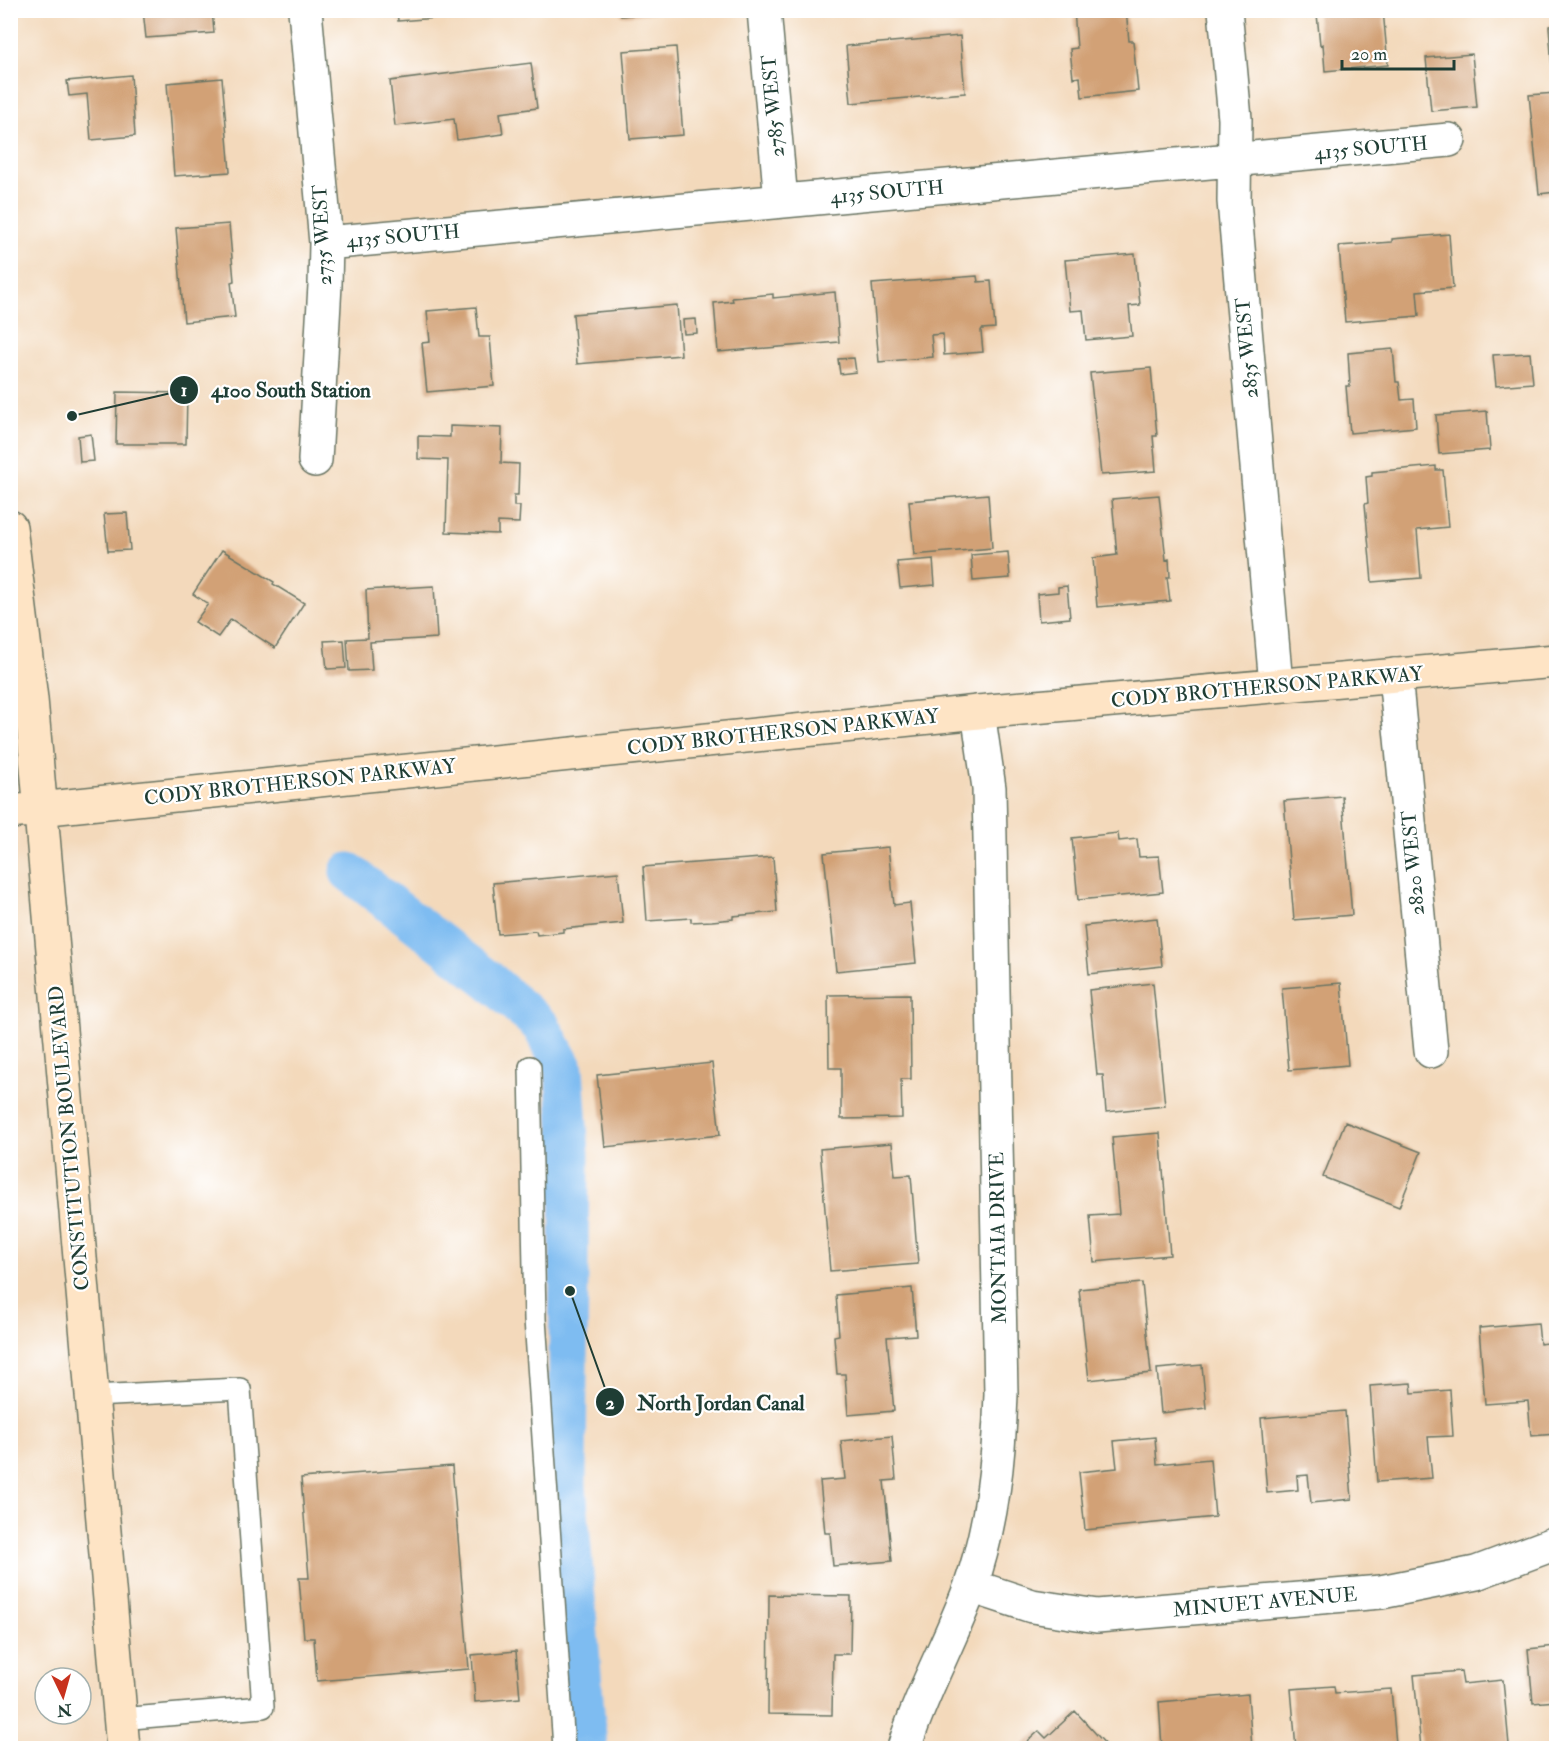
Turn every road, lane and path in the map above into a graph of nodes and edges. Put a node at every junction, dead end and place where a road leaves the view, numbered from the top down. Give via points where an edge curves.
1 (305, 10) edge
2 (764, 10) edge
3 (1225, 10) edge
4 (1449, 140) dead end
5 (1234, 160) junction
6 (781, 201) junction
7 (326, 243) junction
8 (315, 460) dead end
9 (10, 527) edge
10 (1557, 661) edge
11 (1395, 675) junction
12 (1276, 685) junction
13 (978, 712) junction
14 (26, 811) edge
15 (1431, 1051) dead end
16 (530, 1067) dead end
17 (92, 1396) junction
18 (1557, 1543) edge
19 (970, 1586) junction
20 (121, 1734) edge
21 (564, 1749) edge
22 (904, 1749) edge

1 - 7 street, 2735 WEST
2 - 6 street, 2785 WEST
3 - 5 street, 2835 WEST via 1235,119
4 - 5 street, 4135 SOUTH
5 - 6 street, 4135 SOUTH
5 - 12 street, 2835 WEST via 1234,201
6 - 7 street, 4135 SOUTH
7 - 8 street, 2735 WEST
9 - 14 main road, CONSTITUTION BOULEVARD via 30,690
10 - 11 main road, CODY BROTHERSON PARKWAY
11 - 12 main road, CODY BROTHERSON PARKWAY
11 - 15 street, 2820 WEST
12 - 13 main road, CODY BROTHERSON PARKWAY
13 - 14 main road, CODY BROTHERSON PARKWAY
13 - 19 street, MONTAIA DRIVE via 989,788 1001,1394 993,1496
14 - 17 main road, CONSTITUTION BOULEVARD
16 - 21 lane via 535,1319
17 - 20 main road, CONSTITUTION BOULEVARD
17 - 20 lane via 240,1389 263,1707
18 - 19 street, MINUET AVENUE via 1476,1573 1381,1592 1097,1616 1032,1606
19 - 22 street, MONTAIA DRIVE

